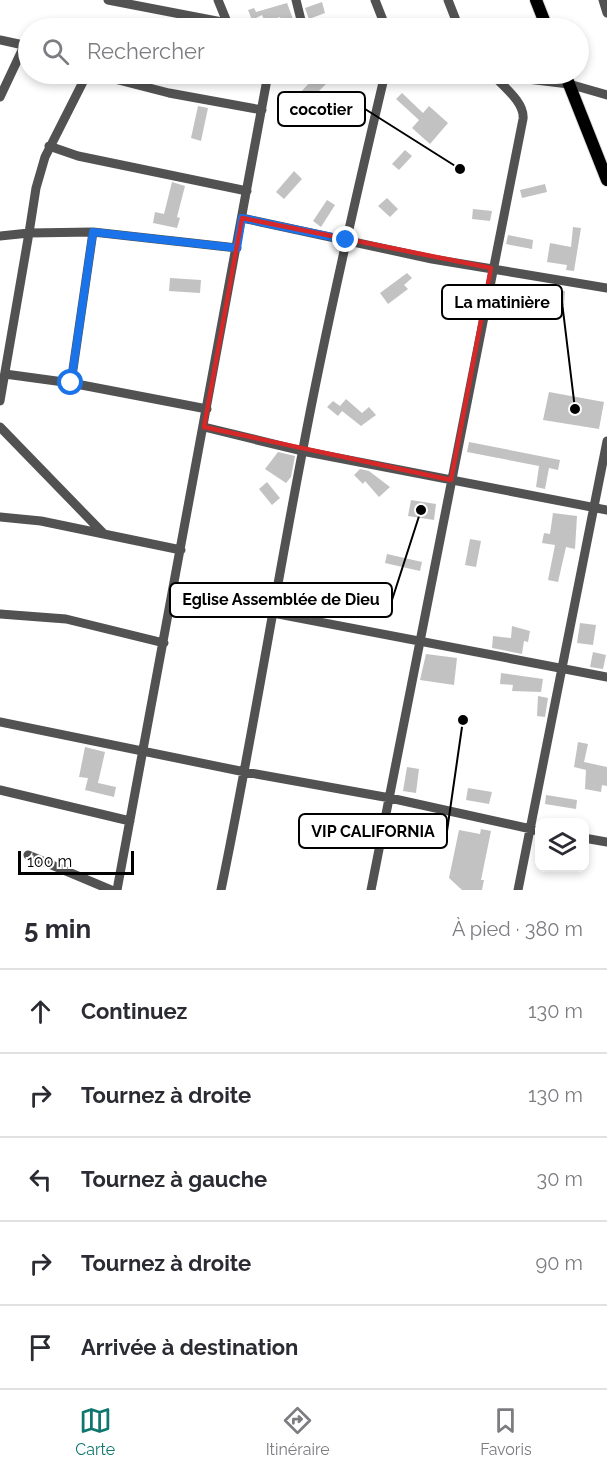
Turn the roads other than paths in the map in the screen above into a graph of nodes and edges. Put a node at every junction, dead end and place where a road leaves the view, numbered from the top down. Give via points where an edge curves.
1 (219, 0) edge
2 (296, 0) edge
3 (375, 0) edge
4 (448, 0) edge
5 (536, 0) edge
6 (603, 0) edge
7 (114, 1) edge
8 (607, 13) edge
9 (205, 18) edge
10 (226, 18) edge
11 (300, 18) edge
12 (382, 18) edge
13 (455, 18) edge
14 (543, 18) edge
15 (0, 40) edge
16 (18, 43) edge
17 (18, 62) edge
18 (82, 84) edge
19 (134, 84) edge
20 (266, 84) edge
21 (383, 84) edge
22 (498, 84) edge
23 (569, 84) edge
24 (580, 84) edge
25 (607, 95) edge
26 (0, 97) edge
27 (262, 110) junction
28 (50, 146) junction
29 (607, 180) edge
30 (247, 191) junction
31 (242, 218) junction
32 (28, 232) junction
33 (93, 232) junction
34 (0, 236) edge
35 (346, 240) junction
36 (237, 248) junction
37 (491, 268) junction
38 (607, 288) edge
39 (5, 374) junction
40 (71, 383) junction
41 (0, 401) edge
42 (207, 409) junction
43 (0, 427) edge
44 (204, 427) junction
45 (607, 441) edge
46 (302, 451) junction
47 (451, 480) junction
48 (595, 508) junction
49 (607, 510) edge
50 (0, 517) edge
51 (103, 533) junction
52 (181, 550) junction
53 (173, 594) junction
54 (272, 613) junction
55 (0, 614) edge
56 (418, 642) junction
57 (164, 643) junction
58 (562, 667) junction
59 (607, 677) edge
60 (0, 722) edge
61 (143, 751) junction
62 (245, 772) junction
63 (0, 790) edge
64 (390, 798) junction
65 (537, 818) edge
66 (130, 821) junction
67 (535, 830) edge
68 (589, 839) edge
69 (607, 842) edge
70 (28, 855) dead end
71 (111, 890) edge
72 (117, 890) edge
73 (221, 890) edge
74 (371, 890) edge
75 (518, 890) edge

1 - 10 street
2 - 11 street
3 - 12 street
4 - 13 street
5 - 14 main road
6 - 8 street
7 - 9 street
15 - 16 street
17 - 26 street
18 - 28 street
19 - 27 street
20 - 27 street
21 - 35 street
22 - 37 street via 524,112
23 - 29 main road
24 - 25 street
27 - 30 street
28 - 30 street via 78,156
28 - 32 street via 36,188
30 - 31 street
31 - 35 street
31 - 36 street
32 - 33 street
32 - 34 street
32 - 39 street
33 - 36 street
33 - 40 street
35 - 37 street
35 - 46 street
36 - 42 street
37 - 38 street
37 - 47 street
39 - 40 street
39 - 41 street
40 - 42 street
42 - 44 street
43 - 51 street
44 - 46 street
44 - 52 street
45 - 48 street
46 - 47 street
46 - 54 street
47 - 48 street
47 - 56 street
48 - 49 street
48 - 58 street
50 - 51 street via 41,520
51 - 52 street
52 - 53 street
53 - 54 street
53 - 57 street
54 - 56 street
54 - 62 street
55 - 57 street via 82,622
56 - 58 street
56 - 64 street
57 - 61 street
58 - 59 street
58 - 65 street
60 - 61 street
61 - 62 street
61 - 66 street
62 - 64 street
62 - 73 street
63 - 66 street
64 - 67 street
64 - 74 street
66 - 72 street
67 - 75 street
68 - 69 street
70 - 71 street

